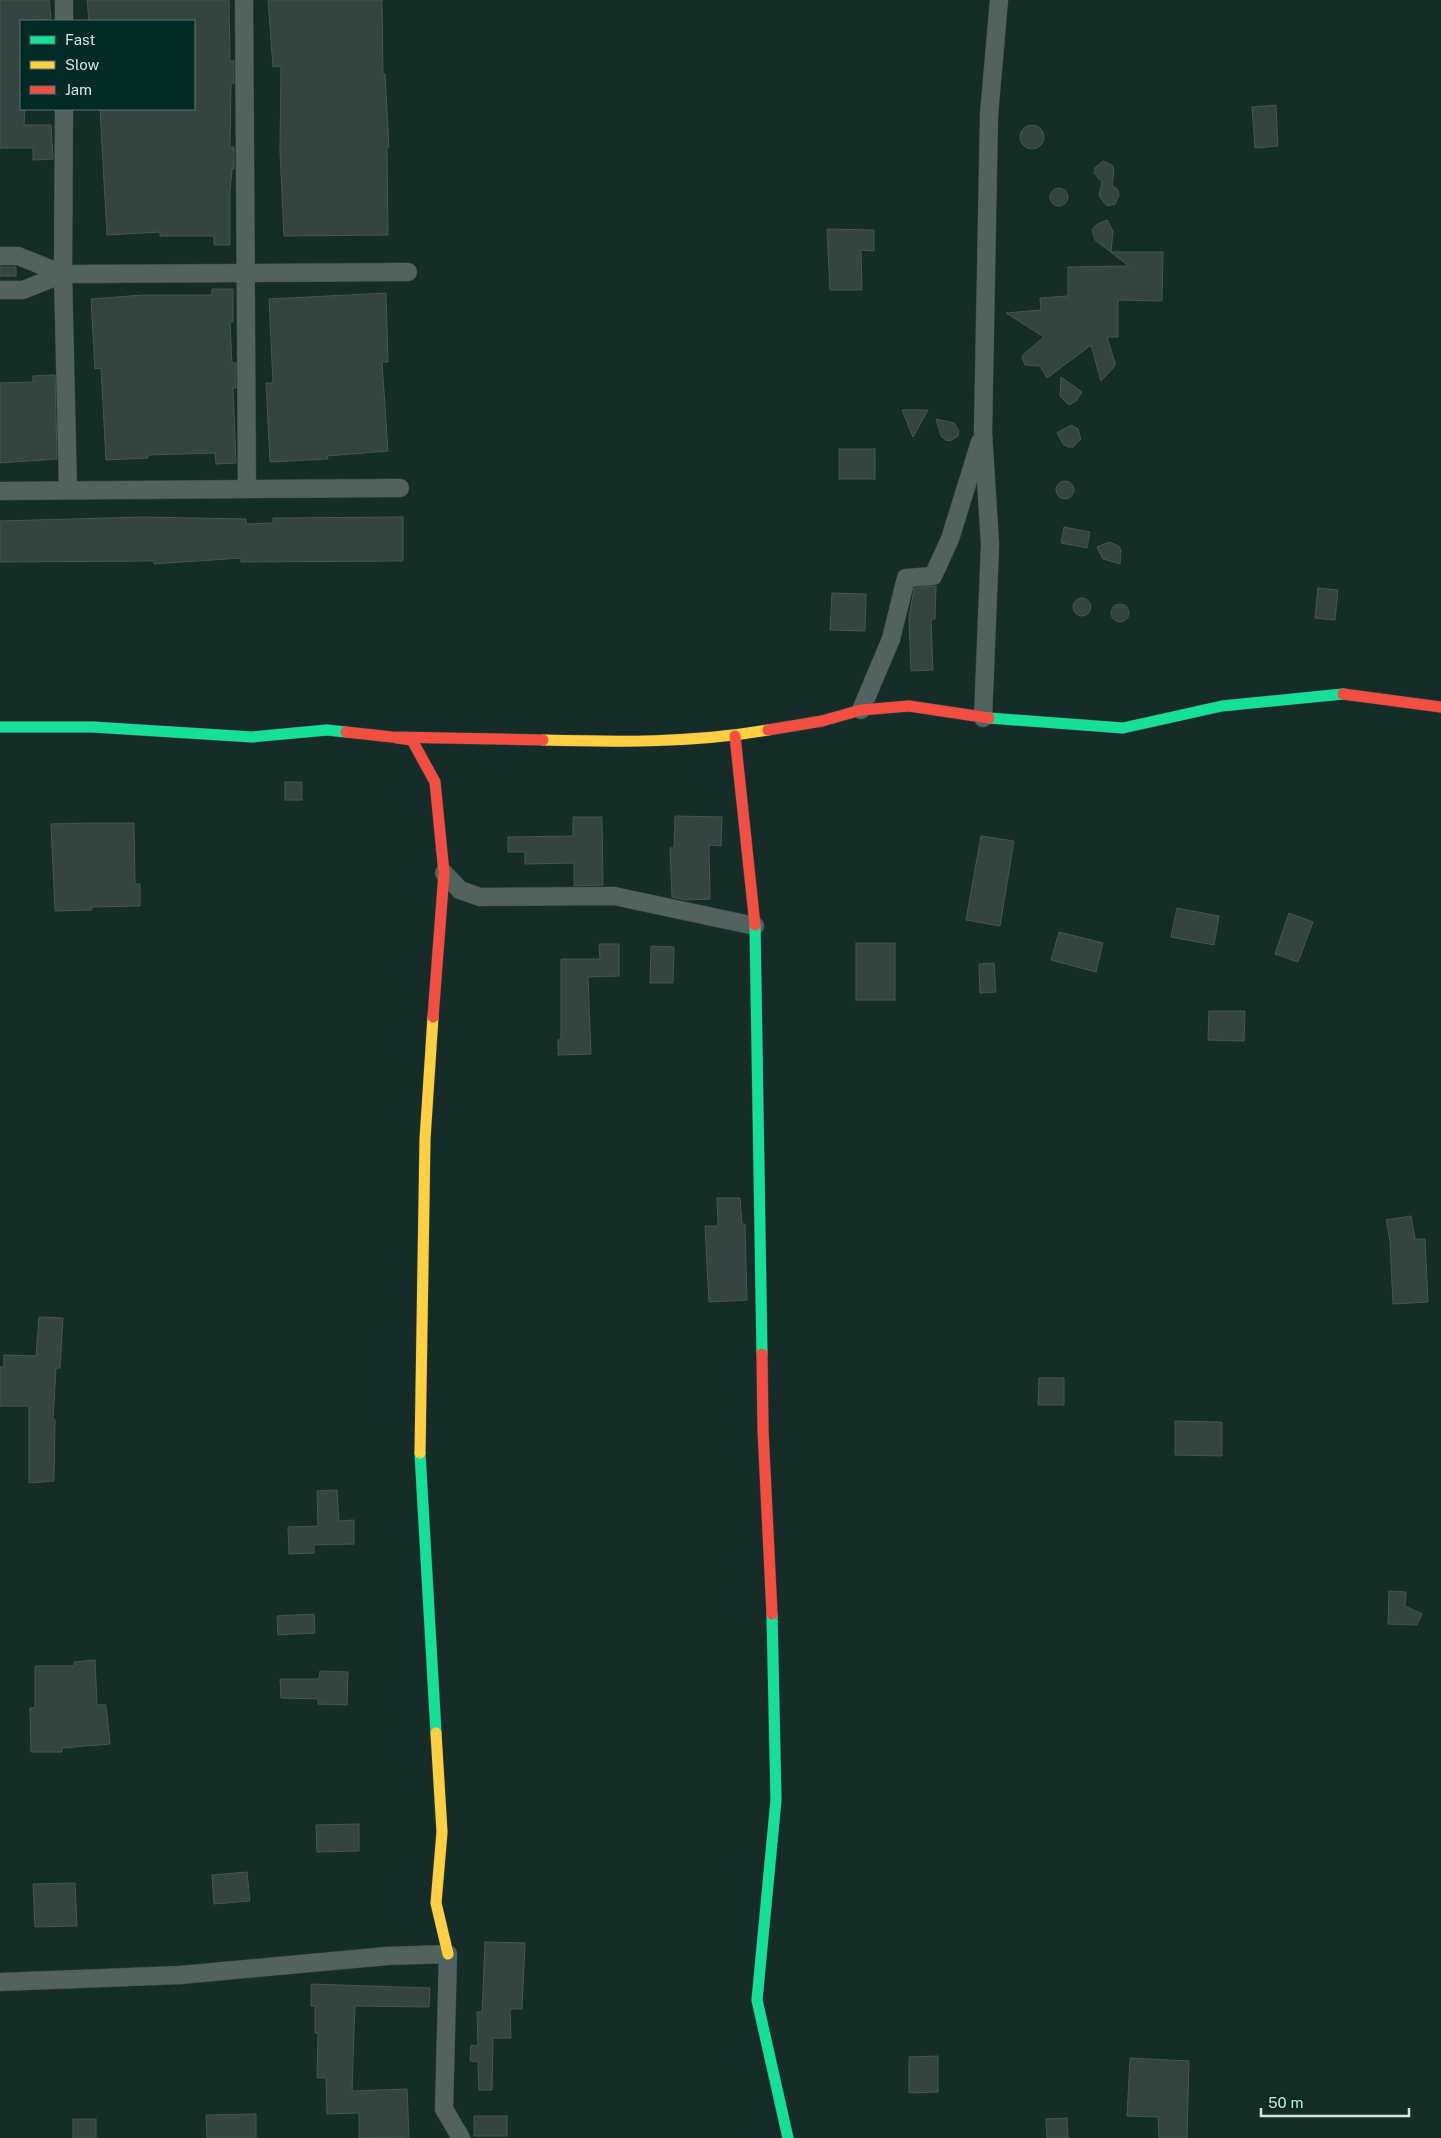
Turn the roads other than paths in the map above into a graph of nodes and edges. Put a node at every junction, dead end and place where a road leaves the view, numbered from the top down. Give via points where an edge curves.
1 (64, 0) edge
2 (244, 0) edge
3 (999, 0) edge
4 (64, 20) edge
5 (64, 110) edge
6 (0, 256) edge
7 (408, 272) dead end
8 (246, 273) junction
9 (63, 274) junction
10 (0, 290) edge
11 (983, 432) junction
12 (400, 488) dead end
13 (247, 489) junction
14 (68, 490) junction
15 (0, 491) edge
16 (1441, 707) edge
17 (861, 710) junction
18 (984, 718) junction
19 (0, 727) edge
20 (736, 736) junction
21 (392, 737) junction
22 (444, 873) junction
23 (756, 926) junction
24 (448, 1954) junction
25 (0, 1982) edge
26 (461, 2138) edge
27 (788, 2138) edge

1 - 4 street
2 - 8 street
3 - 11 street via 989,115
5 - 9 street
6 - 9 street via 18,256
7 - 8 street
8 - 9 street
8 - 13 street
9 - 10 street via 23,290
9 - 14 street
11 - 17 street via 950,539 933,576 906,578 890,639
11 - 18 street via 990,545
12 - 13 street
13 - 14 street
14 - 15 street
16 - 18 street via 1343,694 1222,706 1123,728
17 - 18 street via 909,706
17 - 20 street via 822,721
19 - 21 street via 93,727 252,737 327,730
20 - 21 street via 612,742
20 - 23 street
21 - 22 street via 412,740 435,782
22 - 23 street via 460,890 480,897 614,896
22 - 24 street via 425,1139 420,1472 442,1832 436,1903
23 - 27 street via 763,1430 773,1630 776,1800 757,2000
24 - 25 street via 387,1956 181,1976
24 - 26 street via 444,2109

